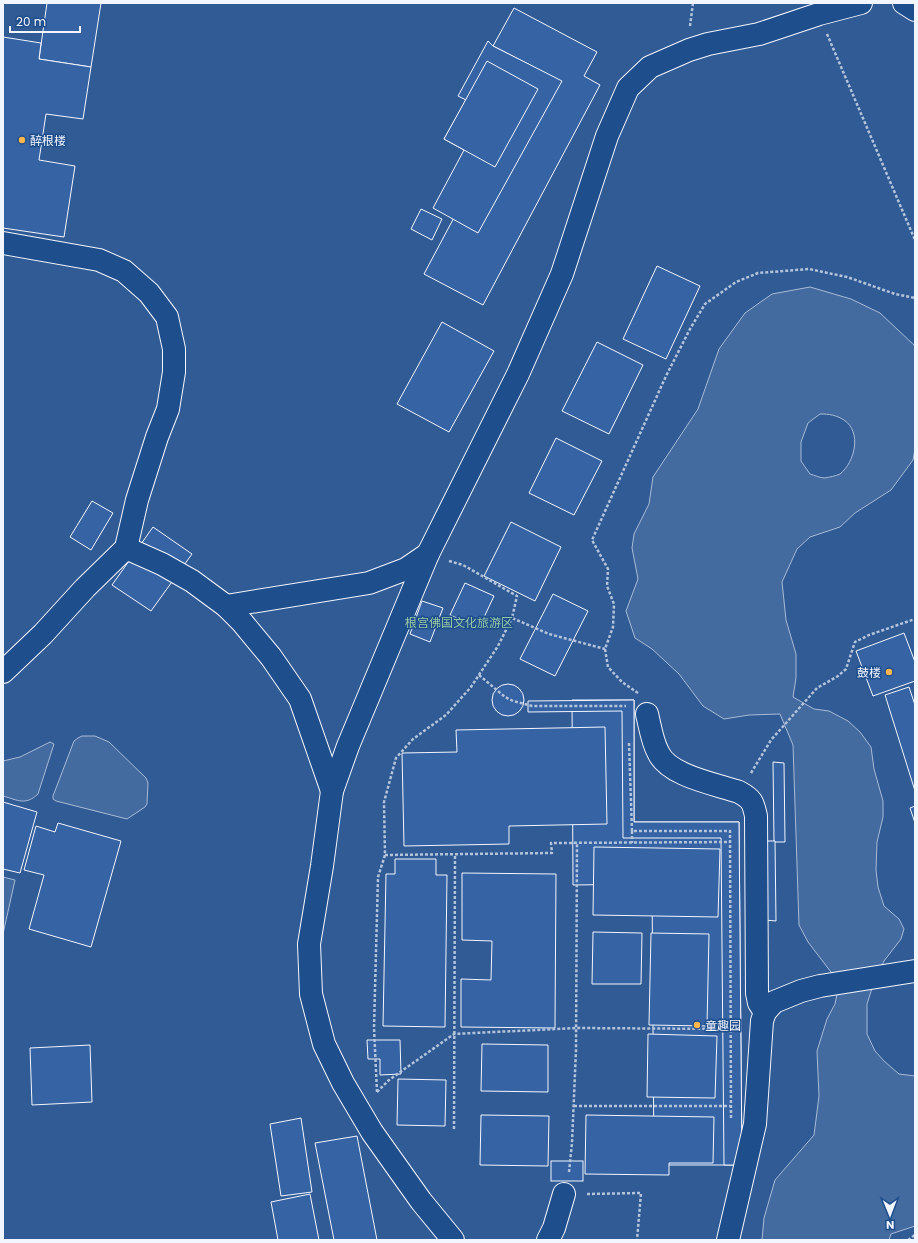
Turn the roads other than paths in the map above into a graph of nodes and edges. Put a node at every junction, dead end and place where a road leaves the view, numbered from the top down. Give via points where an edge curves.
1 (861, 3) edge
2 (904, 3) edge
3 (915, 10) edge
4 (3, 243) edge
5 (126, 548) junction
6 (428, 554) junction
7 (226, 606) junction
8 (3, 672) edge
9 (637, 710) road end
10 (332, 791) junction
11 (906, 973) edge
12 (765, 1012) junction
13 (564, 1194) road end
14 (453, 1240) edge
15 (548, 1240) edge
16 (728, 1240) edge

1 - 6 lane via 759,34 689,50 650,67 628,88 608,136 562,274 518,374
2 - 3 lane
4 - 5 lane via 99,260 124,270 149,293 167,317 174,349 174,372 168,409 137,500
5 - 7 lane via 192,581
5 - 8 lane
6 - 7 lane via 406,569 369,583
6 - 10 lane via 348,746
7 - 10 lane via 271,657 300,699
9 - 12 lane via 657,752 665,762 684,774 738,792 750,799 756,816 757,993 759,1003
10 - 14 lane via 309,944 311,994 324,1044 372,1132
11 - 12 lane via 801,990 778,999
12 - 16 lane via 762,1021 755,1124
13 - 15 lane

